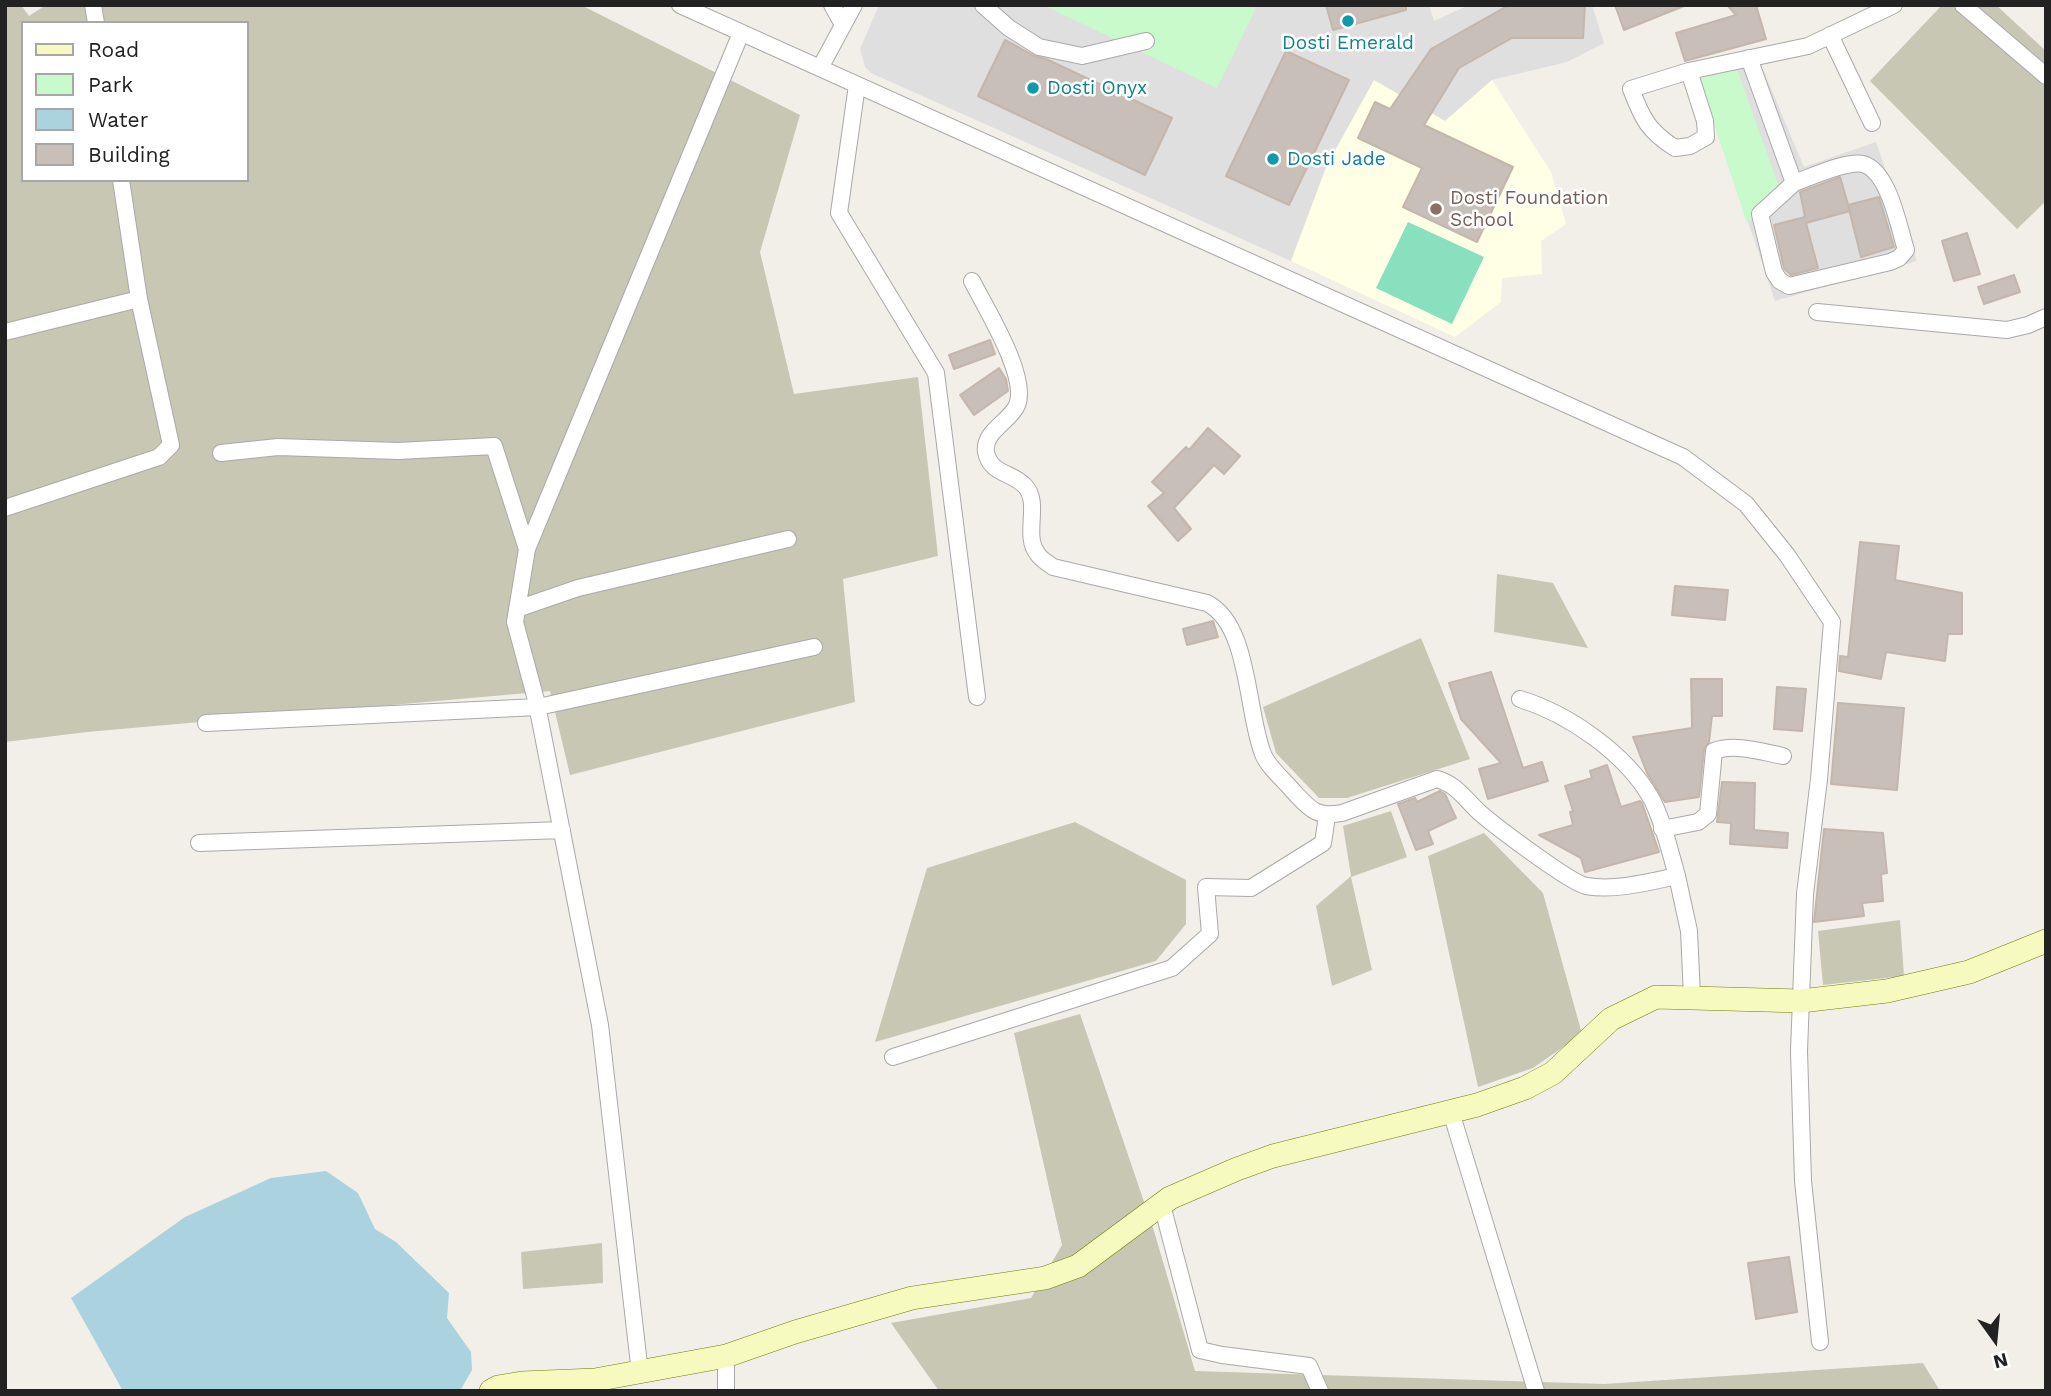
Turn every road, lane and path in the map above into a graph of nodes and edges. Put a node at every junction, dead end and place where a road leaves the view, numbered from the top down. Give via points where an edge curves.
1 (680, 5) edge
2 (832, 5) edge
3 (854, 5) edge
4 (982, 5) edge
5 (1894, 5) edge
6 (1963, 5) edge
7 (843, 25) junction
8 (741, 33) junction
9 (1830, 36) junction
10 (1146, 41) dead end
11 (1749, 58) junction
12 (820, 68) junction
13 (1689, 71) junction
14 (2046, 76) edge
15 (857, 85) junction
16 (1872, 123) dead end
17 (121, 182) edge
18 (1794, 183) junction
19 (972, 281) dead end
20 (139, 299) junction
21 (1817, 312) dead end
22 (2046, 317) edge
23 (5, 332) edge
24 (221, 453) dead end
25 (5, 508) edge
26 (788, 539) dead end
27 (527, 549) junction
28 (517, 609) junction
29 (814, 647) dead end
30 (977, 697) dead end
31 (1520, 699) dead end
32 (538, 707) junction
33 (206, 723) dead end
34 (1783, 755) dead end
35 (1327, 816) junction
36 (1662, 829) junction
37 (562, 830) junction
38 (199, 843) dead end
39 (1678, 876) junction
40 (2046, 941) edge
41 (1692, 996) junction
42 (1801, 1001) junction
43 (893, 1057) dead end
44 (1451, 1112) junction
45 (1162, 1205) junction
46 (1820, 1342) dead end
47 (726, 1356) junction
48 (640, 1373) junction
49 (491, 1391) edge
50 (726, 1391) edge
51 (1320, 1391) edge
52 (1536, 1391) edge

1 - 8 street
2 - 7 street
3 - 7 street
4 - 10 street via 1039,47 1082,56
5 - 9 street
6 - 14 street
7 - 12 street
8 - 12 street
8 - 27 street
9 - 11 street via 1808,46
9 - 16 street
11 - 13 street
11 - 18 street
12 - 15 street
13 - 13 street via 1706,137 1675,148 1646,126 1631,89
15 - 30 street via 839,213 936,373
15 - 42 street via 1683,457 1746,504 1832,622 1805,894
17 - 20 street
18 - 18 street via 1862,164 1879,173 1906,250 1890,262 1789,286 1780,281 1760,214
19 - 35 street via 1016,370 1020,389 1017,405 988,439 985,451 996,470 1026,486 1037,554 1053,567 1219,609 1243,661 1264,757 1308,807
20 - 23 street
20 - 25 street via 171,445 159,457
21 - 22 street via 2007,330
24 - 27 street via 278,447 398,451 494,446
26 - 28 street via 578,588
27 - 28 street
28 - 32 street via 515,622
29 - 32 street
31 - 36 street via 1578,726 1634,772 1653,801
32 - 33 street
32 - 37 street
34 - 36 street via 1741,749 1714,751 1708,814 1698,822
35 - 39 street via 1437,779 1449,782 1480,813 1583,886 1608,888
35 - 43 street via 1323,843 1251,888 1206,887 1210,934 1172,968
36 - 39 street
37 - 38 street
37 - 48 street via 600,1025
39 - 41 street via 1689,931
40 - 42 street via 1969,972 1887,992
41 - 42 street
41 - 44 street via 1656,997 1611,1019 1553,1073 1525,1088
42 - 46 street via 1803,1181
44 - 45 street via 1273,1156
44 - 52 street
45 - 47 street via 1078,1266 1045,1278 912,1298
45 - 51 street via 1200,1350 1309,1366
47 - 48 street
47 - 50 street
48 - 49 street via 522,1383

